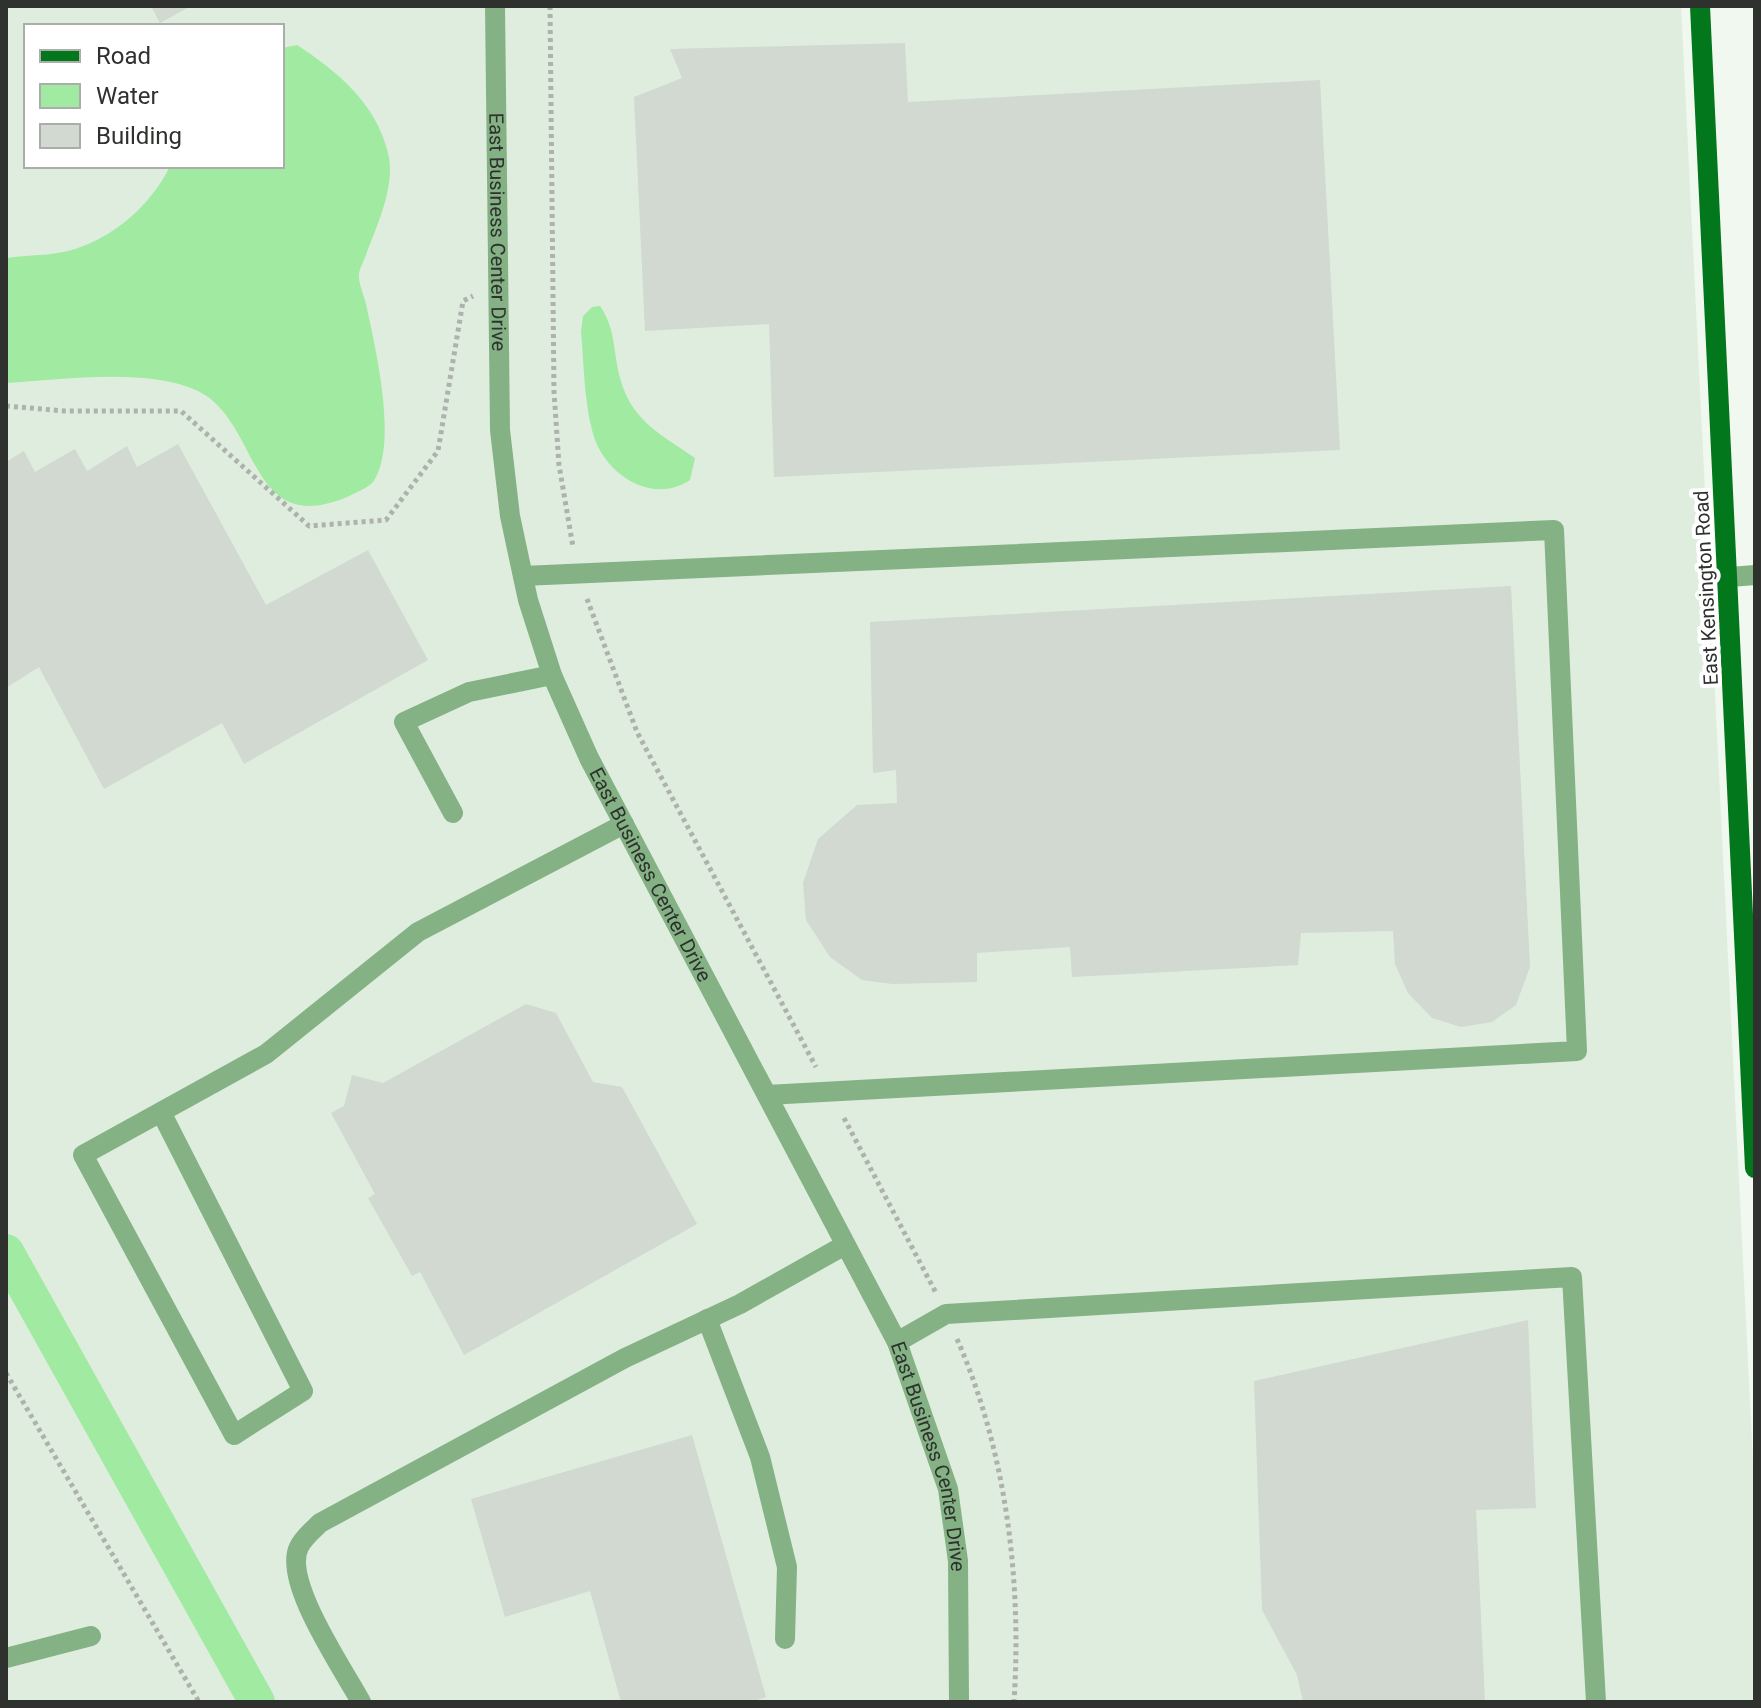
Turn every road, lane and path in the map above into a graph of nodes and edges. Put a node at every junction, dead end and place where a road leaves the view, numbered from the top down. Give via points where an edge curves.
1 (495, 6) edge
2 (550, 6) edge
3 (1700, 6) edge
4 (498, 284) junction
5 (6, 406) edge
6 (580, 573) junction
7 (1755, 575) edge
8 (523, 576) junction
9 (1730, 577) junction
10 (552, 675) junction
11 (453, 813) dead end
12 (624, 824) junction
13 (830, 1092) junction
14 (767, 1095) junction
15 (161, 1112) junction
16 (1755, 1168) edge
17 (845, 1245) junction
18 (946, 1314) junction
19 (707, 1319) junction
20 (897, 1342) junction
21 (6, 1373) edge
22 (91, 1636) dead end
23 (785, 1639) dead end
24 (6, 1658) edge
25 (199, 1702) edge
26 (361, 1702) edge
27 (959, 1702) edge
28 (1014, 1702) edge
29 (1596, 1702) edge

1 - 4 street, East Business Center Drive
2 - 6 path via 554,405 559,465
3 - 9 main road, East Kensington Road
4 - 5 path via 463,301 438,451 386,520 309,526 181,411
4 - 8 street, East Business Center Drive via 500,430
6 - 8 street
6 - 13 path via 605,655 637,732
6 - 13 street via 1554,530 1577,1051
7 - 9 street
8 - 10 street, East Business Center Drive
9 - 16 main road, East Kensington Road
10 - 11 street via 469,692 404,722
10 - 12 street, East Business Center Drive
12 - 14 street, East Business Center Drive
12 - 15 street via 418,932 266,1054
13 - 14 street
13 - 18 path
14 - 17 street, East Business Center Drive
15 - 15 street via 83,1155 234,1435 303,1391
17 - 19 street
17 - 20 street, East Business Center Drive
18 - 20 street
18 - 28 path via 981,1405 1003,1494 1016,1619
18 - 29 street via 1572,1277
19 - 23 street via 760,1457 787,1567
19 - 26 street via 320,1523 298,1547 296,1575
20 - 27 street, East Business Center Drive via 948,1489 958,1561
21 - 25 path
22 - 24 street

